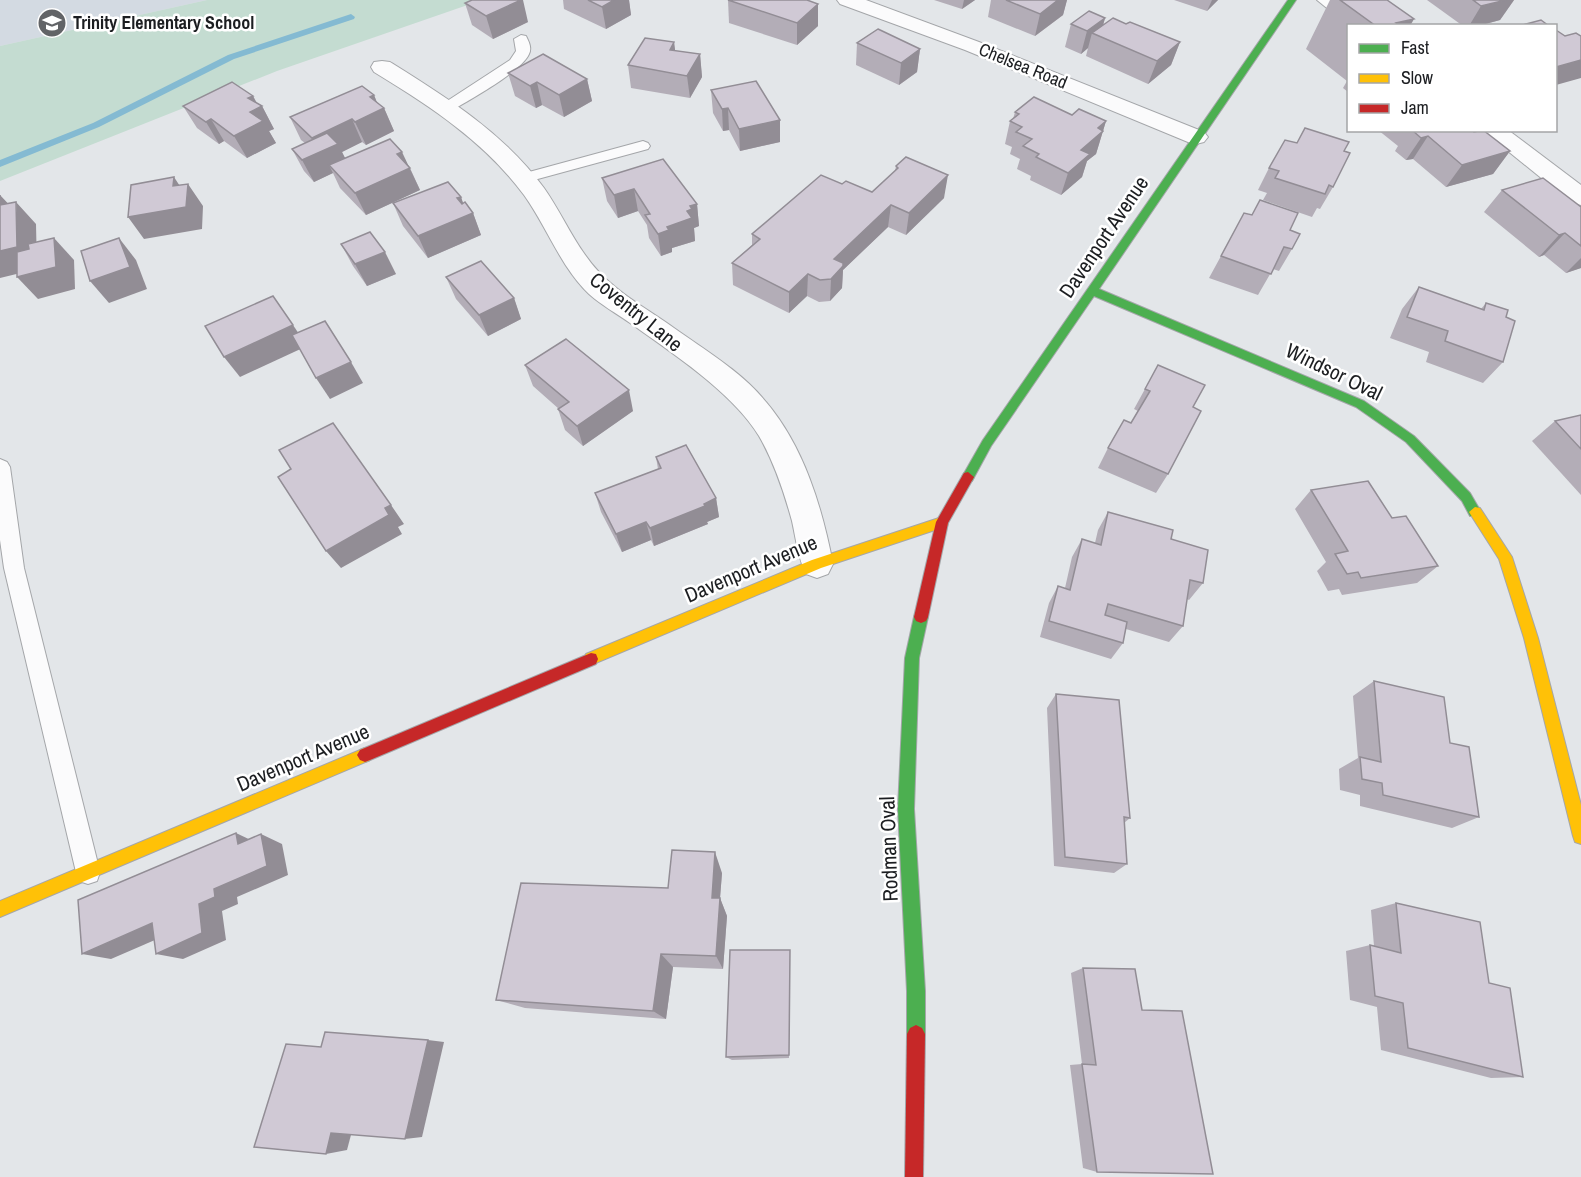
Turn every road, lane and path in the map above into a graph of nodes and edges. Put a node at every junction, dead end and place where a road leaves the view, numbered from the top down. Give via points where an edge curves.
1 (847, 0) edge
2 (1292, 0) edge
3 (1327, 0) edge
4 (1360, 24) edge
5 (521, 39) dead end
6 (381, 67) dead end
7 (446, 108) junction
8 (1496, 132) edge
9 (1196, 137) junction
10 (643, 146) dead end
11 (523, 178) junction
12 (1581, 197) edge
13 (1093, 291) junction
14 (0, 467) edge
15 (942, 522) junction
16 (817, 564) junction
17 (1581, 836) edge
18 (88, 872) junction
19 (0, 909) edge
20 (914, 1177) edge

1 - 9 street, Chelsea Road
2 - 9 street, Davenport Avenue
3 - 4 street
5 - 7 lane via 524,50 512,66
6 - 7 street, Coventry Lane
7 - 11 street, Coventry Lane via 506,158
8 - 12 street
9 - 13 street, Davenport Avenue
10 - 11 lane
11 - 16 street, Coventry Lane via 573,257 598,286 742,394 768,424 810,527
13 - 15 street, Davenport Avenue via 987,443
13 - 17 street, Windsor Oval via 1360,404 1410,439 1466,496 1505,557 1531,638
14 - 18 lane via 14,568
15 - 16 street, Davenport Avenue
15 - 20 street, Rodman Oval via 912,658 911,681 906,809 916,991
16 - 18 street, Davenport Avenue
18 - 19 street, Davenport Avenue

